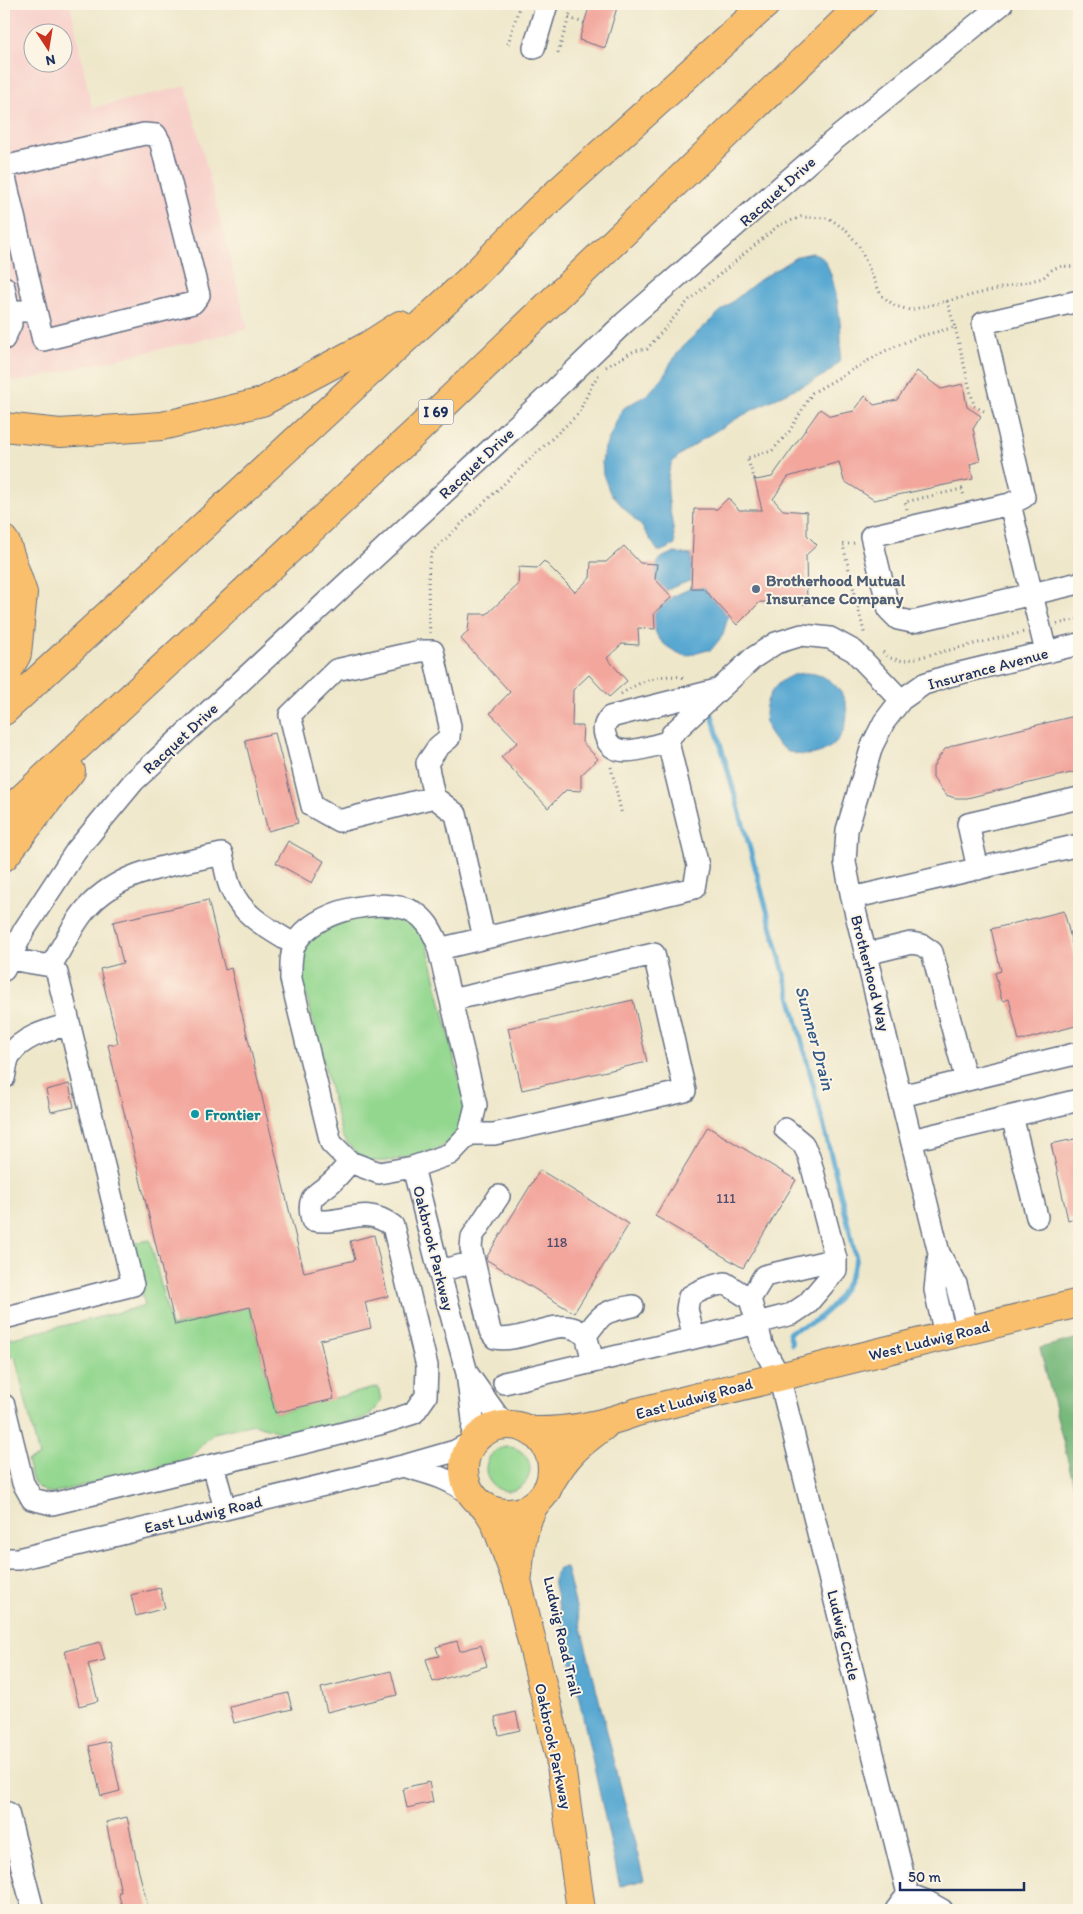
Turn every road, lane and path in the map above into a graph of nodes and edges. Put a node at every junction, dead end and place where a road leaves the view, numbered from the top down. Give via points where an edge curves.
1 (520, 4) edge
2 (546, 4) edge
3 (573, 4) edge
4 (766, 4) edge
5 (862, 4) edge
6 (1002, 4) edge
7 (569, 18) junction
8 (584, 22) dead end
9 (508, 44) dead end
10 (534, 48) dead end
11 (558, 53) dead end
12 (4, 167) edge
13 (4, 173) edge
14 (1079, 267) edge
15 (470, 278) junction
16 (4, 287) edge
17 (947, 301) junction
18 (1079, 301) edge
19 (9, 311) junction
20 (36, 311) junction
21 (956, 327) junction
22 (4, 340) edge
23 (992, 415) dead end
24 (4, 427) edge
25 (755, 480) dead end
26 (966, 501) dead end
27 (1010, 504) junction
28 (908, 515) dead end
29 (4, 540) edge
30 (858, 542) dead end
31 (1079, 583) edge
32 (1032, 594) junction
33 (1079, 619) edge
34 (1041, 628) junction
35 (858, 632) dead end
36 (865, 636) junction
37 (870, 641) dead end
38 (1079, 644) edge
39 (876, 646) dead end
40 (433, 651) junction
41 (1046, 652) junction
42 (4, 678) edge
43 (691, 680) dead end
44 (717, 690) junction
45 (619, 695) dead end
46 (127, 700) junction
47 (901, 700) junction
48 (4, 711) edge
49 (668, 742) junction
50 (608, 760) dead end
51 (434, 797) junction
52 (1079, 798) edge
53 (4, 815) edge
54 (622, 815) dead end
55 (1079, 845) edge
56 (4, 857) edge
57 (978, 869) junction
58 (852, 898) junction
59 (484, 938) junction
60 (295, 945) junction
61 (439, 949) junction
62 (866, 954) junction
63 (6, 964) edge
64 (51, 966) junction
65 (451, 1000) junction
66 (70, 1024) junction
67 (1079, 1054) edge
68 (4, 1078) edge
69 (966, 1080) junction
70 (901, 1096) junction
71 (1079, 1100) edge
72 (1012, 1116) junction
73 (785, 1129) dead end
74 (469, 1134) junction
75 (912, 1140) junction
76 (350, 1162) junction
77 (413, 1167) junction
78 (499, 1196) dead end
79 (1037, 1217) dead end
80 (836, 1259) junction
81 (474, 1262) junction
82 (439, 1271) junction
83 (750, 1299) junction
84 (1079, 1303) edge
85 (633, 1306) dead end
86 (4, 1318) edge
87 (757, 1323) junction
88 (957, 1333) junction
89 (586, 1335) junction
90 (694, 1338) junction
91 (593, 1361) junction
92 (467, 1374) junction
93 (779, 1376) junction
94 (504, 1383) dead end
95 (4, 1405) edge
96 (609, 1422) junction
97 (521, 1428) junction
98 (472, 1442) junction
99 (213, 1466) junction
100 (403, 1466) junction
101 (550, 1483) junction
102 (479, 1502) junction
103 (534, 1505) junction
104 (225, 1509) junction
105 (4, 1559) edge
106 (518, 1584) junction
107 (8, 1813) dead end
108 (902, 1902) edge
109 (33, 1910) edge
110 (581, 1910) edge
111 (942, 1910) edge

1 - 9 path
2 - 10 street
3 - 7 path
4 - 15 main road via 537,211
5 - 46 main road, I 69 via 419,428
6 - 63 street, Racquet Drive via 833,141 624,323 134,781 76,851 24,930
7 - 8 path
7 - 11 path
12 - 20 street via 144,134 156,135 199,295 193,303 43,340
13 - 20 street
14 - 17 path via 1059,266 1042,278
15 - 24 main road via 370,345 262,402 162,426 60,433
15 - 48 main road
16 - 19 street
17 - 21 path
17 - 40 path via 910,310 895,306 881,295 859,246 847,231 829,218 801,217 779,225 690,299 647,349 634,351 604,369 593,383 578,414 431,554 429,619
18 - 27 street via 983,323 1024,497
19 - 20 street
19 - 22 street via 11,324
21 - 23 path via 974,406
21 - 25 path via 917,337 885,351 812,393 789,432 772,451 747,458
26 - 28 path via 962,489 905,502
27 - 32 street
27 - 32 street via 872,536 889,610 898,619 912,622
29 - 42 main road via 23,593 17,654
30 - 36 path via 843,545
31 - 32 street
32 - 34 street
33 - 34 path
34 - 39 path via 904,661 890,658
34 - 41 street
35 - 36 path
36 - 37 path
38 - 41 street, Insurance Avenue
40 - 51 street via 450,726 449,738 427,763
40 - 51 street via 336,670 290,715 312,806 339,821
41 - 47 street, Insurance Avenue via 948,676 924,684
43 - 45 path via 679,676 647,679
44 - 47 street via 753,658 776,643 802,635 830,638 854,651
44 - 49 street via 672,734
44 - 49 street via 610,717 605,723 607,741 623,752
46 - 53 main road, I 69
46 - 56 main road
47 - 58 street, Brotherhood Way via 884,722 872,746 847,830 845,862
49 - 59 street via 698,866 694,888
50 - 54 path
51 - 59 street via 456,814
52 - 57 street via 968,824
55 - 57 street
57 - 58 street
58 - 62 street, Brotherhood Way
59 - 61 street
60 - 61 street, Oakbrook Parkway via 304,933 329,916 382,904 414,912 429,924
60 - 64 street via 244,911 230,888 222,854 139,873 110,887 87,907
60 - 76 street via 291,979 331,1143
61 - 65 street, Oakbrook Parkway
62 - 69 street via 911,943 932,952
62 - 70 street, Brotherhood Way
63 - 64 street
64 - 66 street via 57,973
65 - 74 street, Oakbrook Parkway via 476,1105
65 - 74 street via 654,954 685,1091 494,1134
66 - 68 street via 38,1034 23,1043 10,1055
66 - 86 street via 133,1285
67 - 69 street
69 - 70 street
70 - 75 street, Brotherhood Way
71 - 72 street
72 - 75 street
72 - 79 street
73 - 80 street via 803,1144 809,1156
74 - 77 street, Oakbrook Parkway via 450,1154
75 - 88 street, Brotherhood Way via 940,1253 936,1290
76 - 77 street via 379,1172
76 - 99 street via 334,1180 314,1194 309,1208 312,1220 326,1222 365,1214 382,1218 393,1226 427,1366 426,1396 414,1412 383,1423
77 - 82 street, Oakbrook Parkway
78 - 81 street via 472,1237
80 - 83 street via 764,1276
80 - 87 street via 836,1270 807,1304 792,1314
81 - 82 street
81 - 89 street via 490,1331 495,1338 505,1340 560,1327 571,1327
82 - 92 street, Oakbrook Parkway
83 - 87 street, Ludwig Circle
83 - 90 street via 725,1283 696,1292 689,1297 687,1309
84 - 88 main road, West Ludwig Road
85 - 89 street via 600,1316
87 - 90 street
87 - 93 street, Ludwig Circle via 762,1345
88 - 93 main road, West Ludwig Road
89 - 91 street
90 - 91 street
91 - 94 street
92 - 97 street, Oakbrook Parkway via 500,1418
92 - 98 street, Oakbrook Parkway
93 - 96 main road, East Ludwig Road
93 - 108 street, Ludwig Circle
95 - 99 street via 23,1483 32,1499 52,1504
96 - 97 main road, East Ludwig Road via 569,1430
96 - 101 main road, East Ludwig Road via 576,1446
97 - 98 main road via 492,1428
97 - 101 main road via 539,1438 549,1453
98 - 100 street, East Ludwig Road via 455,1451
98 - 102 main road via 466,1452 463,1473 466,1484
99 - 104 street
100 - 102 street, East Ludwig Road via 454,1482
100 - 104 street, East Ludwig Road
101 - 103 main road via 544,1496
102 - 103 main road via 501,1513 513,1513
102 - 106 main road, Oakbrook Parkway via 495,1522
103 - 106 main road, Oakbrook Parkway via 521,1541
104 - 105 street, East Ludwig Road via 18,1559
106 - 110 main road, Oakbrook Parkway via 560,1758
107 - 109 street
108 - 111 street, Ludwig Circle via 926,1901

